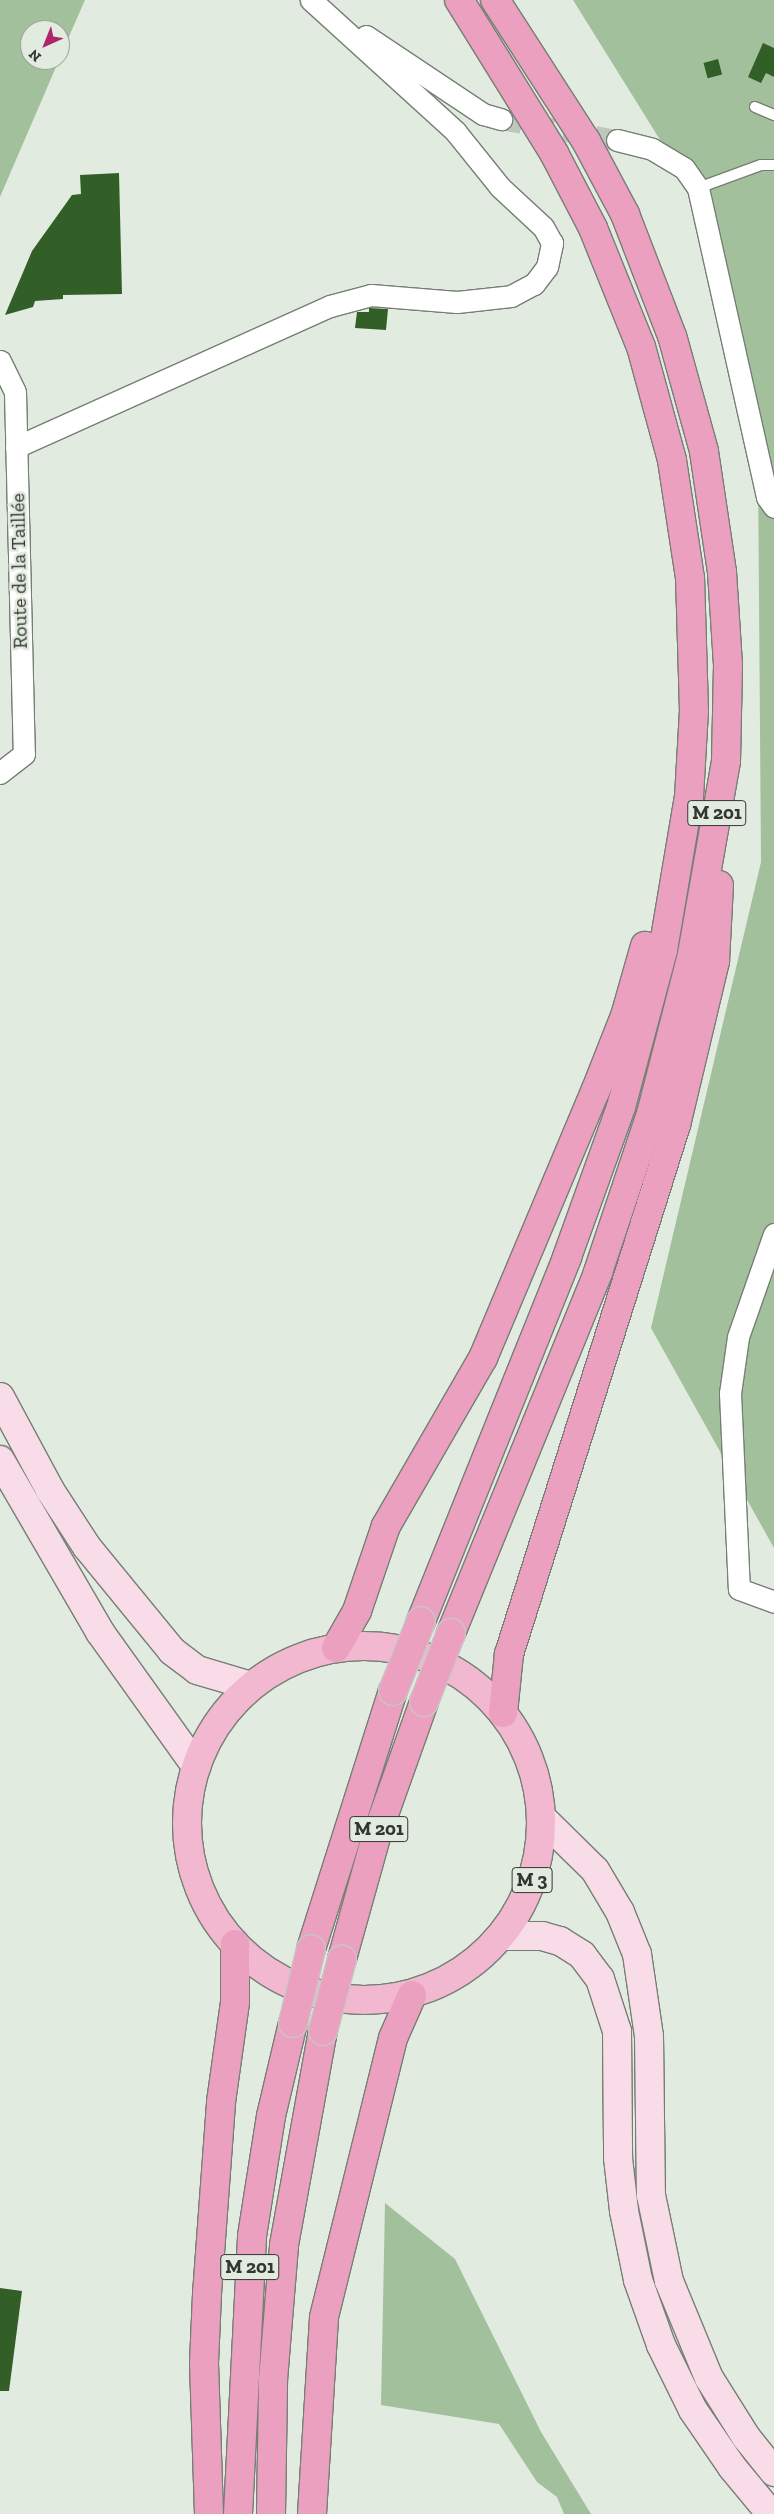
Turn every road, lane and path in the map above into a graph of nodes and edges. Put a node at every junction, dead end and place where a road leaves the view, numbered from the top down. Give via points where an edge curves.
1 (312, 0) edge
2 (460, 0) edge
3 (495, 0) edge
4 (755, 106) dead end
5 (774, 115) edge
6 (501, 118) tunnel mouth
7 (616, 140) tunnel mouth
8 (774, 165) edge
9 (698, 188) junction
10 (0, 361) edge
11 (16, 447) junction
12 (774, 508) edge
13 (692, 616) junction
14 (726, 761) junction
15 (0, 773) edge
16 (774, 1234) edge
17 (0, 1397) edge
18 (0, 1460) edge
19 (0, 1472) edge
20 (19, 1496) junction
21 (774, 1602) edge
22 (336, 1648) junction
23 (250, 1686) junction
24 (503, 1713) junction
25 (196, 1766) junction
26 (542, 1818) junction
27 (503, 1936) junction
28 (234, 1944) junction
29 (412, 1995) junction
30 (774, 2472) edge
31 (209, 2514) edge
32 (238, 2514) edge
33 (271, 2514) edge
34 (312, 2514) edge
35 (771, 2514) edge

1 - 6 street via 483,114
1 - 11 street via 455,131 500,187 542,228 552,243 547,267 534,284 511,296 457,302 371,296 330,306
2 - 13 highway, M 201 via 554,153 592,228 641,347 672,460 690,578
3 - 14 highway, M 201 via 586,141 625,214 672,336 704,451 722,572 728,665
4 - 5 lane
7 - 9 street via 652,149 684,168
8 - 9 lane via 761,164
9 - 12 street via 767,497
10 - 11 street, Route de la Taillée via 15,392
11 - 15 street, Route de la Taillée via 24,754
13 - 22 highway via 673,812 650,931 624,1016 483,1358 386,1526 357,1611
13 - 32 highway, M 201, bridge via 694,711 688,797 663,950 620,1107 567,1257 394,1691 311,1949 293,2023 272,2116 252,2236
14 - 24 highway via 715,962 697,1042 628,1282 509,1654
14 - 33 highway, M 201, bridge via 692,954 651,1114 598,1272 424,1702 377,1834 323,2031 284,2245 272,2380
16 - 21 street via 738,1337 730,1393 739,1589
17 - 23 main road via 50,1490 87,1547 172,1651 197,1670
18 - 20 main road
19 - 20 main road
20 - 25 main road via 100,1632
22 - 23 main road, M 3 via 291,1661
22 - 24 main road, M 3 via 383,1646 429,1658 470,1680
23 - 25 main road, M 3 via 228,1709
24 - 26 main road, M 3 via 524,1745 537,1780
25 - 28 main road, M 3 via 188,1803 188,1841 196,1879 212,1914
26 - 27 main road, M 3 via 539,1860 531,1884
26 - 30 main road, M 3 via 595,1870 620,1912 637,1954 649,2036 650,2195 669,2281 709,2378 746,2437
27 - 29 main road, M 3 via 477,1962 446,1982
27 - 35 main road via 560,1940 582,1955 600,1979 617,2031 618,2158 624,2210 648,2313 693,2410 732,2467
28 - 29 main road, M 3 via 272,1975 316,1994 364,2001
28 - 31 highway via 235,2002 221,2102 207,2294 204,2363
29 - 34 highway via 393,2038 324,2316

